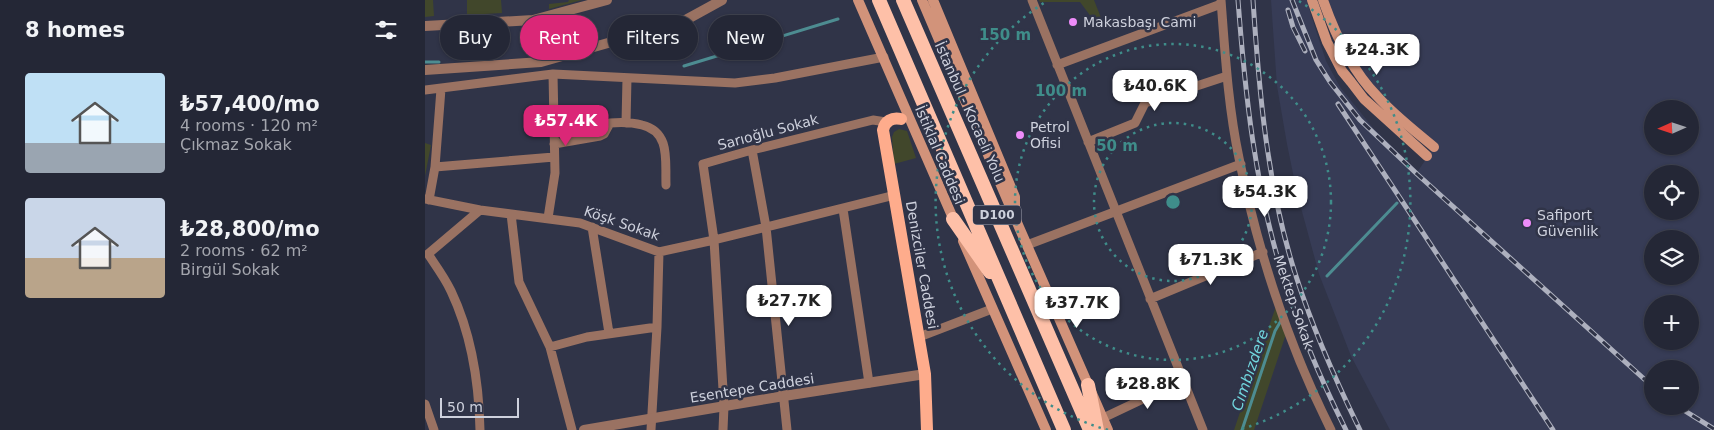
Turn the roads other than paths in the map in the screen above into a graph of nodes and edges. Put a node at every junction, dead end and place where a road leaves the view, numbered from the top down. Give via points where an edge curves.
1 (607, 0) edge
2 (722, 0) edge
3 (857, 0) edge
4 (879, 0) edge
5 (903, 0) edge
6 (922, 0) edge
7 (933, 0) edge
8 (1033, 0) edge
9 (1312, 0) edge
10 (1323, 0) edge
11 (1221, 2) edge
12 (425, 26) edge
13 (884, 57) junction
14 (1057, 65) junction
15 (425, 70) edge
16 (553, 74) junction
17 (1227, 76) junction
18 (627, 78) junction
19 (425, 90) edge
20 (441, 90) junction
21 (901, 118) joint
22 (626, 122) junction
23 (886, 122) junction
24 (913, 127) junction
25 (1087, 142) junction
26 (554, 144) junction
27 (1434, 147) dead end
28 (752, 150) junction
29 (1427, 156) dead end
30 (555, 157) junction
31 (1241, 164) junction
32 (435, 167) junction
33 (666, 185) dead end
34 (895, 195) junction
35 (427, 200) edge
36 (843, 209) junction
37 (480, 210) junction
38 (1117, 212) junction
39 (511, 214) junction
40 (548, 218) junction
41 (1015, 218) junction
42 (953, 219) junction
43 (592, 227) junction
44 (766, 227) junction
45 (714, 240) junction
46 (1027, 245) junction
47 (659, 252) junction
48 (1263, 252) junction
49 (1007, 295) junction
50 (1150, 299) junction
51 (992, 309) junction
52 (657, 327) junction
53 (609, 333) junction
54 (919, 337) junction
55 (550, 347) junction
56 (925, 374) junction
57 (1183, 380) junction
58 (869, 383) junction
59 (1088, 385) joint
60 (784, 396) junction
61 (425, 404) edge
62 (724, 406) junction
63 (652, 418) junction
64 (1100, 424) edge
65 (434, 430) edge
66 (480, 430) edge
67 (572, 430) edge
68 (584, 430) edge
69 (651, 430) edge
70 (723, 430) edge
71 (787, 430) edge
72 (927, 430) edge
73 (1046, 430) edge
74 (1064, 430) edge
75 (1090, 430) edge
76 (1108, 430) edge
77 (1203, 430) edge
78 (1331, 430) edge

1 - 12 street via 533,20
2 - 15 street via 682,22 541,62
3 - 13 main road, İstiklal Caddesi
4 - 49 highway, D100
5 - 75 highway, İstanbul - Kocaeli Yolu / D100
6 - 41 main road
7 - 41 main road via 1015,197
8 - 14 street
9 - 29 main road via 1327,42 1351,82 1364,99
10 - 27 main road via 1353,64 1371,89
11 - 14 street
11 - 17 street, Mektep Sokak
13 - 18 street via 735,83
13 - 24 main road, İstiklal Caddesi
14 - 25 street
16 - 18 street
16 - 20 street
16 - 26 street
17 - 25 street via 1145,103 1135,123
17 - 31 street, Mektep Sokak
18 - 22 street
19 - 20 street
20 - 32 street
21 - 23 main road
21 - 24 main road
22 - 26 street via 610,123 600,136
22 - 33 street via 658,132 664,148
23 - 28 street, Sarıoğlu Sokak via 873,120
23 - 34 main road, Denizciler Caddesi via 883,130
24 - 42 main road, İstiklal Caddesi
25 - 38 street
26 - 30 street
28 - 44 street
28 - 45 street, Sarıoğlu Sokak via 703,164
30 - 32 street
30 - 40 street
31 - 38 street
31 - 48 street, Mektep Sokak
32 - 35 street
34 - 36 street, Köşk Sokak
34 - 54 main road, Denizciler Caddesi
35 - 37 street, Köşk Sokak
36 - 44 street, Köşk Sokak
36 - 58 street
37 - 39 street, Köşk Sokak
37 - 66 street via 428,254 450,288 465,328 476,381
38 - 46 street
38 - 50 street
39 - 40 street, Köşk Sokak
39 - 55 street via 519,282
40 - 43 street, Köşk Sokak
41 - 46 main road
42 - 49 highway
42 - 51 main road, İstiklal Caddesi
43 - 47 street, Köşk Sokak
43 - 53 street
44 - 45 street, Köşk Sokak
44 - 60 street
45 - 47 street, Köşk Sokak
45 - 62 street
46 - 59 main road
47 - 52 street
48 - 50 street
48 - 78 street, Mektep Sokak via 1273,291
49 - 74 highway, D100
50 - 57 street
51 - 54 street
51 - 73 main road, İstiklal Caddesi
52 - 53 street
52 - 63 street
53 - 55 street
54 - 56 main road, Denizciler Caddesi
55 - 67 street
56 - 58 street, Esentepe Caddesi
56 - 72 main road, Denizciler Caddesi
57 - 64 street
57 - 77 street
58 - 60 street, Esentepe Caddesi
59 - 64 highway
60 - 62 street, Esentepe Caddesi
60 - 71 street
61 - 65 street
62 - 63 street, Esentepe Caddesi
62 - 70 street
63 - 68 street, Esentepe Caddesi
63 - 69 street
64 - 76 main road

